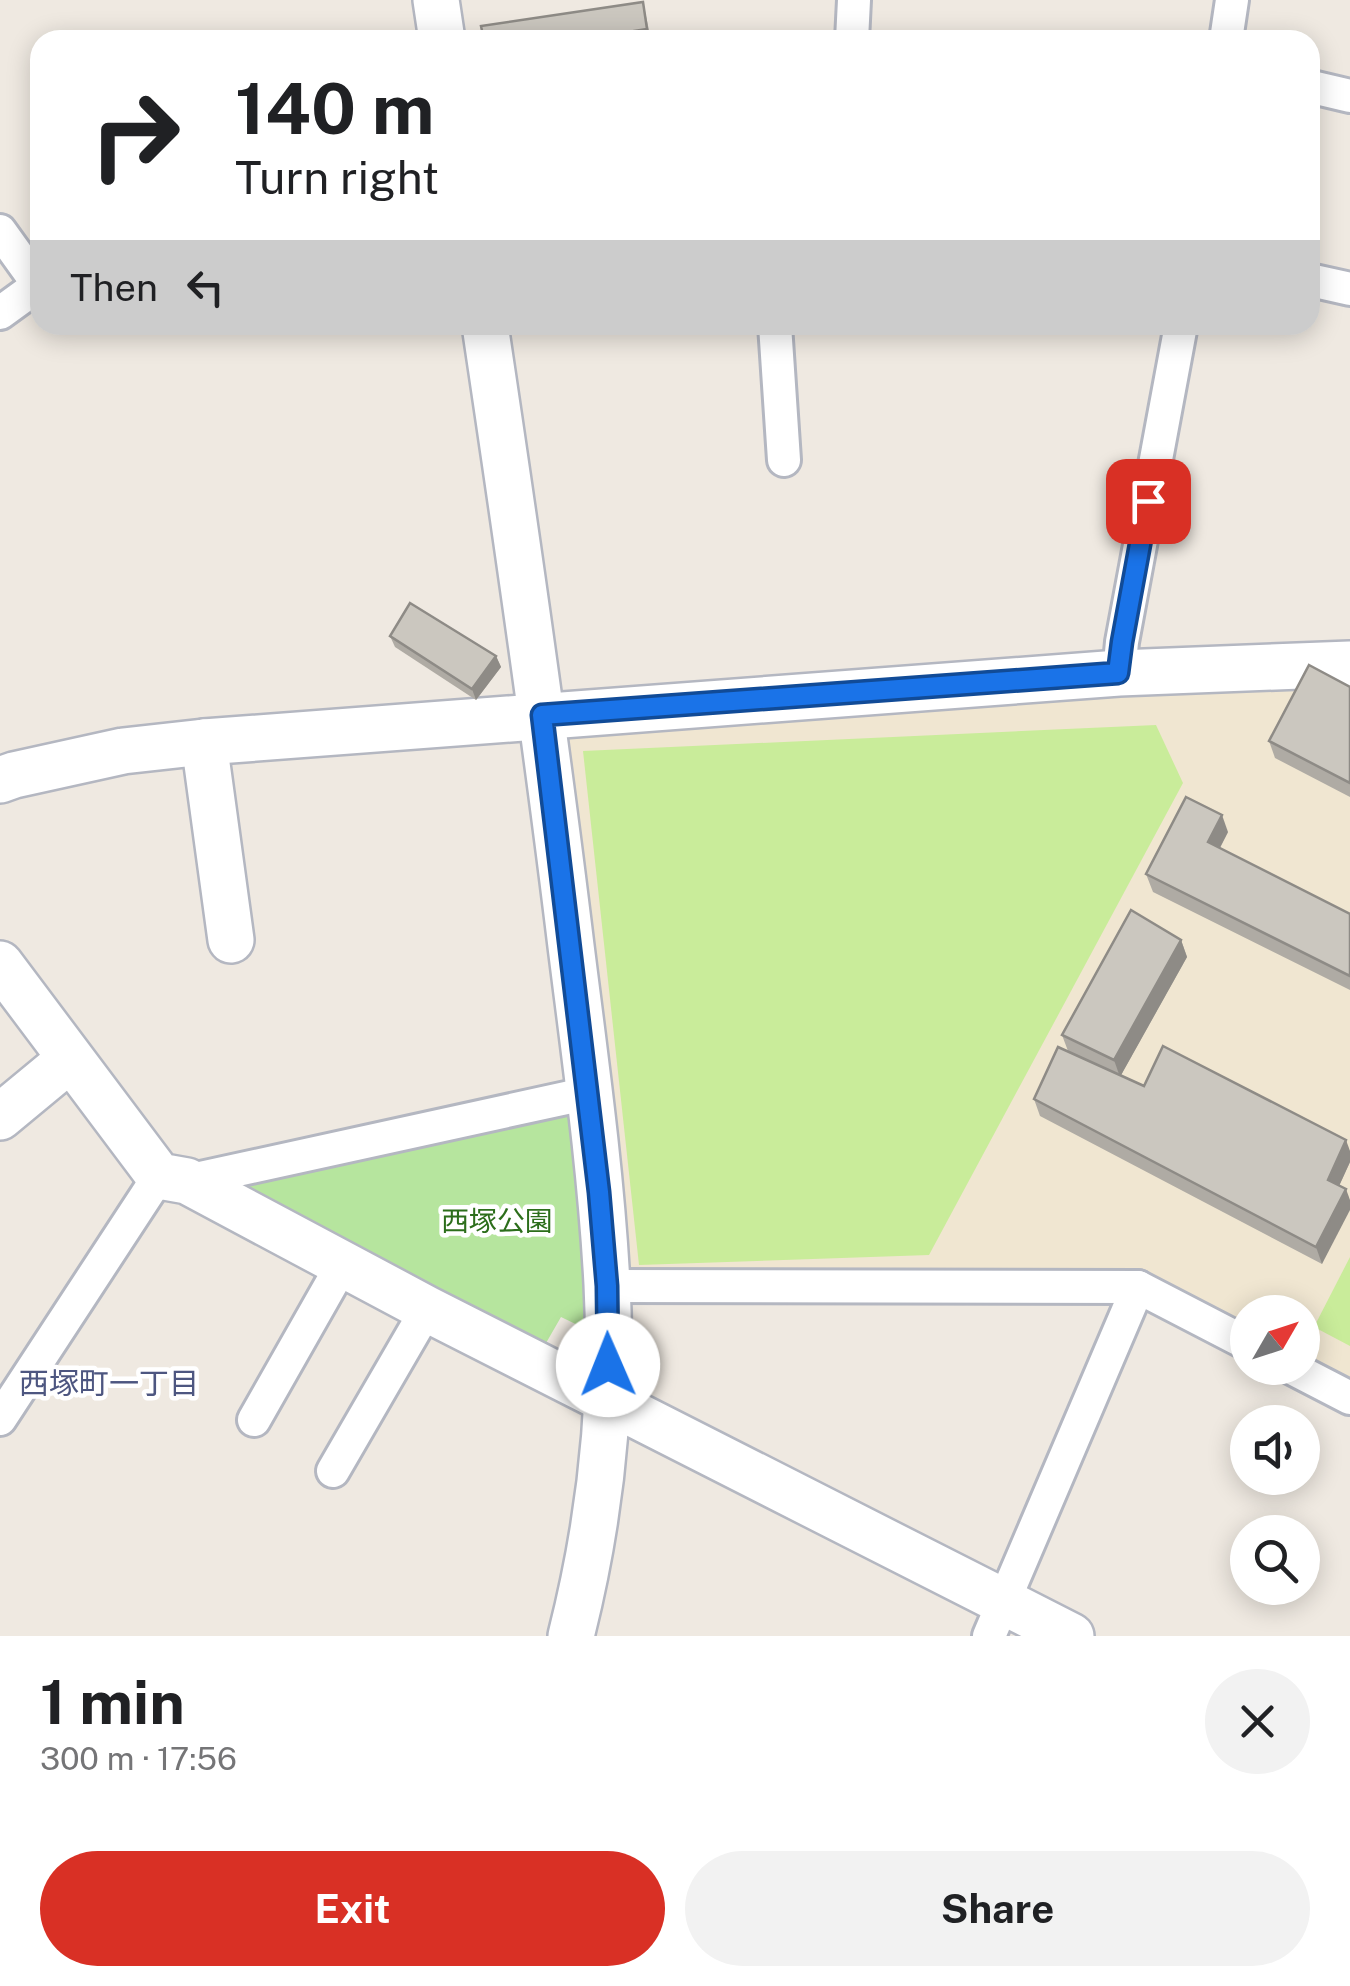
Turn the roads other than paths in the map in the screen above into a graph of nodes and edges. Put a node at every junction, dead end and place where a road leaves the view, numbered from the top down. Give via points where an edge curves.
1 (436, 0) edge
2 (854, 0) edge
3 (1232, 0) edge
4 (440, 30) edge
5 (852, 30) edge
6 (1228, 30) edge
7 (1320, 89) edge
8 (1350, 96) edge
9 (0, 230) edge
10 (30, 272) edge
11 (1320, 282) edge
12 (1350, 289) edge
13 (30, 291) edge
14 (0, 313) edge
15 (486, 335) edge
16 (775, 335) edge
17 (1179, 335) edge
18 (784, 460) dead end
19 (1350, 664) edge
20 (1118, 673) junction
21 (542, 715) junction
22 (204, 742) junction
23 (0, 780) edge
24 (231, 940) dead end
25 (0, 964) edge
26 (70, 1059) junction
27 (589, 1094) junction
28 (0, 1117) edge
29 (173, 1178) junction
30 (342, 1264) junction
31 (607, 1286) junction
32 (1138, 1287) junction
33 (427, 1309) junction
34 (1230, 1335) edge
35 (1320, 1382) edge
36 (1350, 1398) edge
37 (606, 1401) junction
38 (0, 1420) edge
39 (254, 1420) dead end
40 (332, 1471) dead end
41 (996, 1620) edge
42 (570, 1636) edge
43 (1072, 1636) edge

1 - 4 street
2 - 5 street
3 - 6 street
7 - 8 street
9 - 10 street
11 - 12 street
13 - 14 street
15 - 21 street
16 - 18 street
17 - 20 street
19 - 20 street
20 - 21 street
21 - 22 street
21 - 27 street
22 - 23 street via 123,751
22 - 24 street
25 - 26 street
26 - 28 street
26 - 29 street
27 - 29 street
27 - 31 street
29 - 30 street
29 - 38 street
30 - 33 street
30 - 39 street
31 - 32 street
31 - 37 street
32 - 34 street
32 - 41 street
33 - 37 street
33 - 40 street
35 - 36 street
37 - 41 street
37 - 42 street via 583,1588
41 - 43 street

